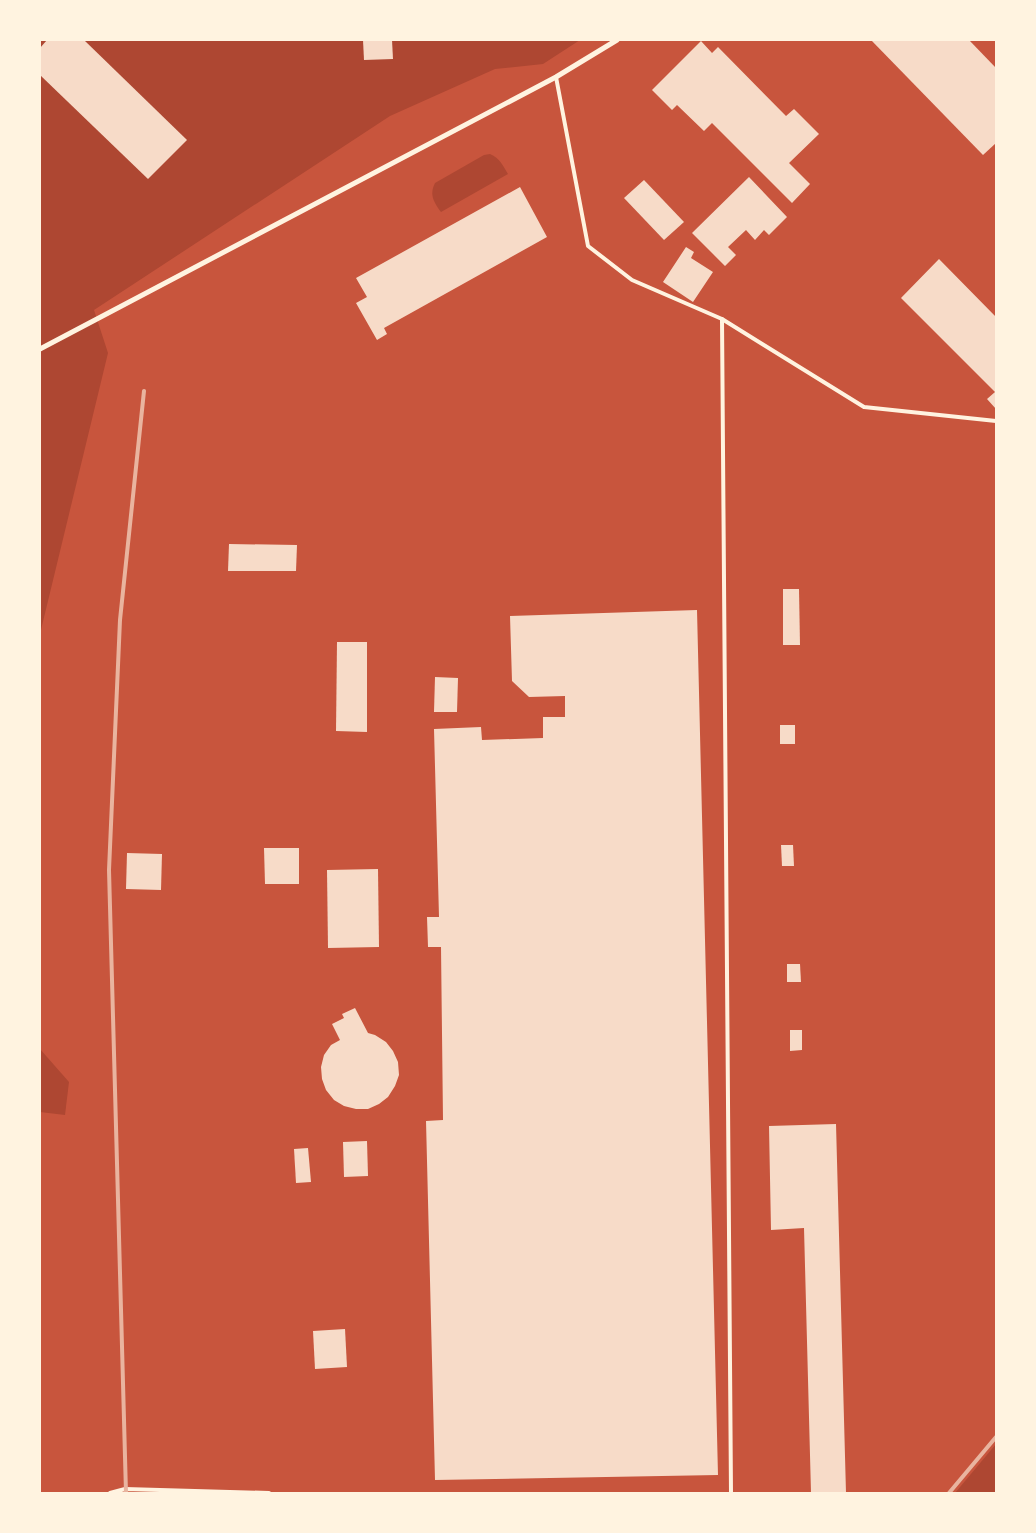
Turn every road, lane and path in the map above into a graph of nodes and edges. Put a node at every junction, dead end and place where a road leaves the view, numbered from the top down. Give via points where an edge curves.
1 (617, 40) edge
2 (556, 77) junction
3 (722, 319) junction
4 (40, 349) edge
5 (996, 421) edge
6 (110, 1493) edge
7 (269, 1493) edge
8 (731, 1493) edge

1 - 2 street
2 - 3 lane via 588,246 632,280
2 - 4 street
3 - 5 lane via 864,408
3 - 8 lane
6 - 7 lane via 125,1489

